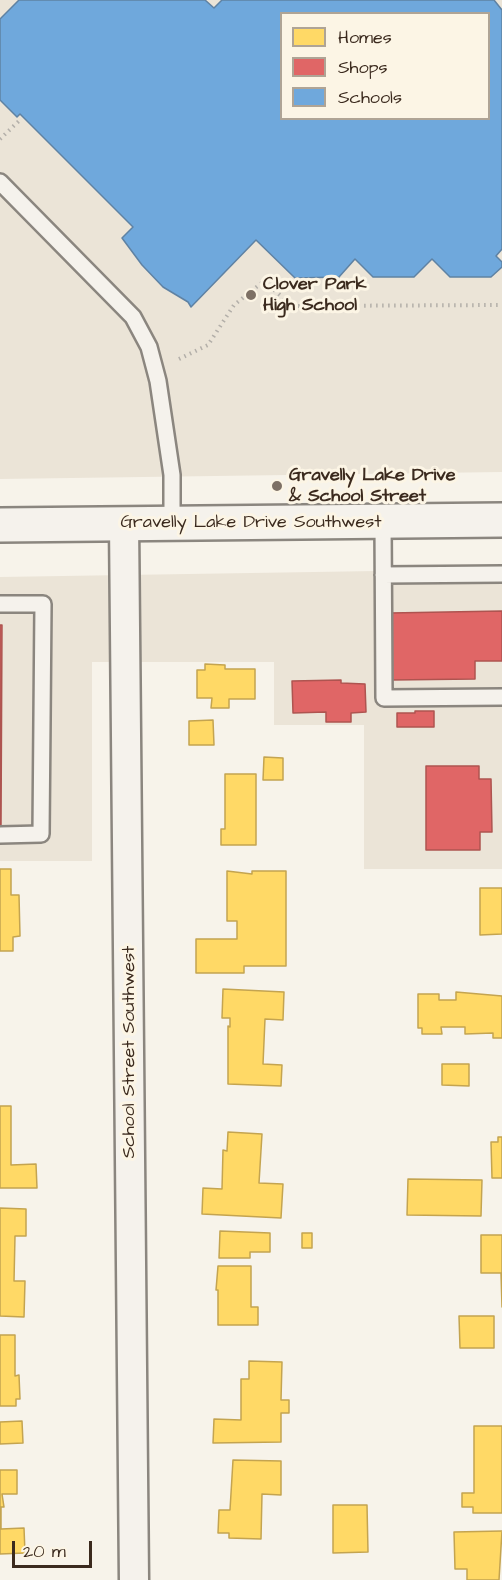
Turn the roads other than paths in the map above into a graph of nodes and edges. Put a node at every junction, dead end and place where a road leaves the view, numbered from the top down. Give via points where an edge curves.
1 (0, 182) edge
2 (502, 520) edge
3 (383, 522) junction
4 (172, 523) junction
5 (124, 524) junction
6 (0, 525) edge
7 (383, 574) junction
8 (502, 574) edge
9 (0, 604) edge
10 (502, 697) edge
11 (0, 835) edge
12 (134, 1580) edge

1 - 4 lane via 133,317 149,347 172,475
2 - 3 main road, Gravelly Lake Drive Southwest
3 - 4 main road, Gravelly Lake Drive Southwest
3 - 7 lane
4 - 5 main road, Gravelly Lake Drive Southwest
5 - 6 main road, Gravelly Lake Drive Southwest
5 - 12 street, School Street Southwest
7 - 8 lane
7 - 10 lane via 384,698
9 - 11 lane via 43,604 41,834

